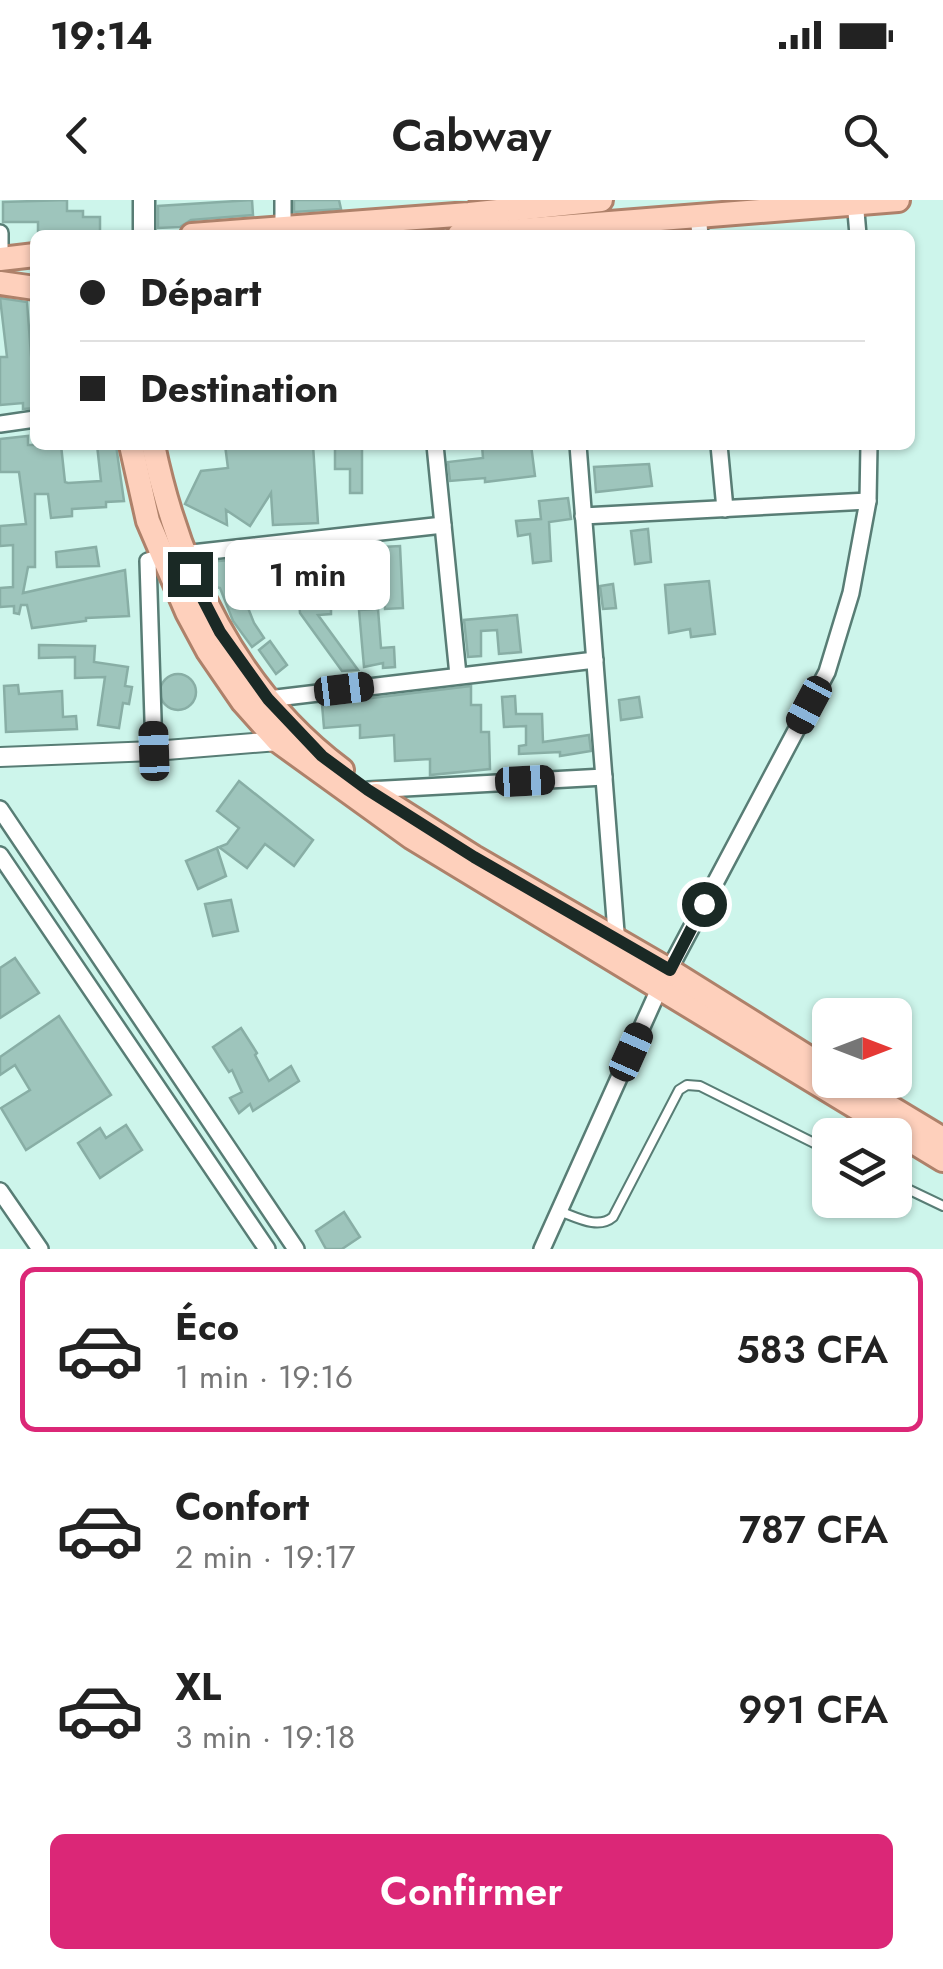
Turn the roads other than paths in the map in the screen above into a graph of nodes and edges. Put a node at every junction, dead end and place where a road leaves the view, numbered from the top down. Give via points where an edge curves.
1 (144, 200) edge
2 (284, 200) edge
3 (601, 200) edge
4 (898, 200) edge
5 (855, 202) edge
6 (430, 208) edge
7 (699, 225) edge
8 (144, 230) edge
9 (283, 230) joint
10 (559, 230) edge
11 (858, 230) edge
12 (0, 233) edge
13 (30, 256) edge
14 (0, 259) edge
15 (0, 283) edge
16 (30, 287) edge
17 (30, 420) edge
18 (0, 424) edge
19 (131, 450) edge
20 (154, 450) edge
21 (436, 450) edge
22 (578, 450) edge
23 (720, 450) edge
24 (870, 450) edge
25 (868, 501) junction
26 (725, 509) junction
27 (584, 516) junction
28 (443, 525) junction
29 (172, 556) junction
30 (595, 660) junction
31 (458, 675) junction
32 (268, 699) junction
33 (278, 741) junction
34 (154, 751) junction
35 (0, 752) edge
36 (604, 777) junction
37 (368, 790) junction
38 (0, 810) edge
39 (0, 855) edge
40 (617, 950) junction
41 (664, 979) junction
42 (812, 1061) edge
43 (875, 1098) edge
44 (943, 1139) edge
45 (812, 1141) edge
46 (943, 1160) edge
47 (0, 1191) edge
48 (912, 1191) edge
49 (943, 1206) edge
50 (559, 1211) junction
51 (40, 1249) edge
52 (267, 1249) edge
53 (296, 1249) edge
54 (542, 1249) edge

1 - 8 main road
2 - 9 street
3 - 6 main road
4 - 5 main road
5 - 7 main road
5 - 11 street
6 - 9 main road
7 - 10 main road
12 - 14 street
13 - 14 main road
15 - 16 main road
17 - 18 street
19 - 29 main road via 148,521
20 - 29 main road
21 - 28 street
22 - 27 street
23 - 26 street
24 - 25 street
25 - 26 street
25 - 41 street via 827,672
26 - 27 street
27 - 30 street
28 - 29 street
28 - 31 street
29 - 32 main road
29 - 33 main road via 208,650
29 - 34 street via 148,561
30 - 31 street
30 - 36 street
31 - 32 street
32 - 37 main road via 322,756
33 - 34 street
33 - 40 main road via 411,837
34 - 35 street
36 - 37 street
36 - 40 street
37 - 40 main road
38 - 53 street
39 - 52 street
40 - 41 main road
41 - 42 main road
41 - 46 main road
41 - 50 street
43 - 44 main road
45 - 50 lane via 686,1085 613,1217 596,1224
47 - 51 street
48 - 49 lane
50 - 54 street

